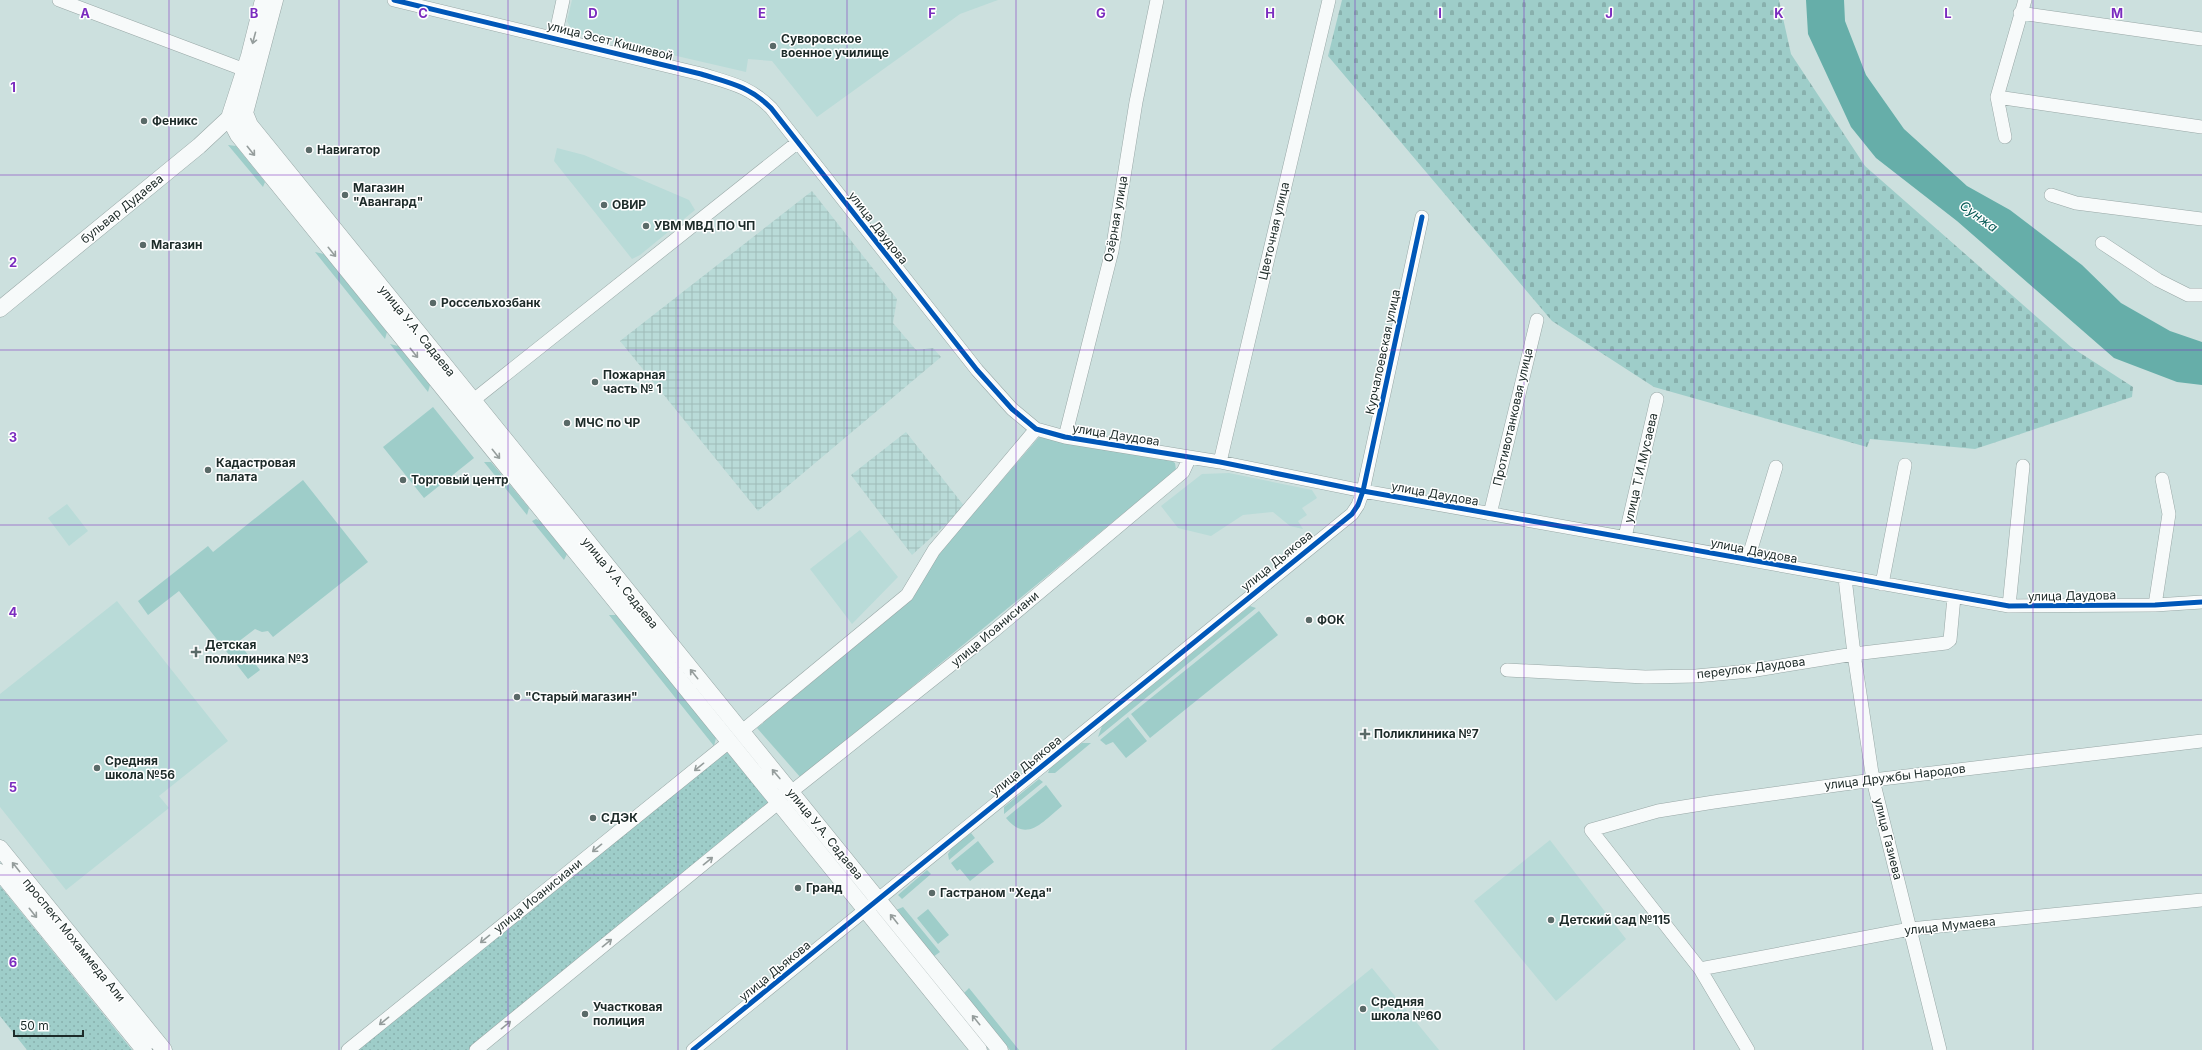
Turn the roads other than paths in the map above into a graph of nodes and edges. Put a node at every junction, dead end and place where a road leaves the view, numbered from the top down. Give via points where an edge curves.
1 (59, 0) edge
2 (263, 0) edge
3 (275, 0) edge
4 (394, 0) edge
5 (563, 0) edge
6 (1157, 0) edge
7 (1329, 0) edge
8 (2025, 0) edge
9 (2020, 13) junction
10 (555, 37) junction
11 (2202, 39) edge
12 (245, 70) junction
13 (1997, 97) junction
14 (245, 113) junction
15 (230, 118) junction
16 (2202, 127) edge
17 (2005, 137) dead end
18 (798, 142) junction
19 (2051, 195) dead end
20 (1422, 217) dead end
21 (2202, 219) edge
22 (2102, 243) dead end
23 (2202, 295) edge
24 (0, 309) edge
25 (1537, 320) dead end
26 (1657, 399) dead end
27 (467, 406) junction
28 (1036, 428) junction
29 (1065, 436) junction
30 (1190, 457) junction
31 (1220, 462) junction
32 (1904, 465) dead end
33 (2023, 466) dead end
34 (1776, 468) dead end
35 (2162, 479) dead end
36 (1363, 491) junction
37 (1490, 514) junction
38 (1625, 537) junction
39 (1748, 559) junction
40 (1845, 578) junction
41 (1882, 584) junction
42 (1954, 597) junction
43 (2202, 602) edge
44 (2155, 605) junction
45 (2009, 606) junction
46 (1854, 654) junction
47 (1507, 670) dead end
48 (741, 732) junction
49 (2202, 741) edge
50 (729, 742) junction
51 (1874, 780) junction
52 (791, 792) junction
53 (778, 803) junction
54 (0, 848) edge
55 (0, 872) edge
56 (878, 900) junction
57 (2202, 900) edge
58 (865, 910) junction
59 (1910, 929) junction
60 (1700, 969) junction
61 (144, 1050) edge
62 (164, 1050) edge
63 (348, 1050) edge
64 (476, 1050) edge
65 (693, 1050) edge
66 (979, 1050) edge
67 (1000, 1050) edge
68 (1748, 1050) edge
69 (1940, 1050) edge

1 - 12 street
2 -> 12 main road
3 - 14 main road
4 - 10 street, улица Эсет Кишиевой
5 - 10 street
6 - 29 street, Озёрная улица via 1136,102 1112,252
7 - 31 street, Цветочная улица
8 - 9 street
9 - 11 street
9 - 13 street
10 - 18 street, улица Эсет Кишиевой via 744,87 758,95 771,108
12 - 15 main road
13 - 16 street
13 - 17 street
14 - 15 main road, бульвар Дудаева
14 - 27 main road, улица У.А. Садаева via 250,126
15 - 24 main road, бульвар Дудаева
15 -> 27 main road, улица У.А. Садаева via 238,135
18 - 27 street
18 - 28 street, улица Даудова via 977,370 1012,409
19 - 21 street via 2076,203
20 - 36 street, Курчалоевская улица
22 - 23 street via 2158,280 2188,295
25 - 37 street, Противотанковая улица
26 - 38 street, улица Т.И.Мусаева
48 -> 27 main road, улица У.А. Садаева
27 -> 50 main road, улица У.А. Садаева
28 - 29 street, улица Даудова
28 - 48 street via 934,550 907,595
29 - 30 street, улица Даудова
30 - 31 street, улица Даудова
30 - 52 street, улица Иоанисиани via 1183,472 1001,625
31 - 36 street, улица Даудова
32 - 41 street
33 - 45 street
34 - 39 street
35 - 44 street via 2169,514
36 - 37 street, улица Даудова
36 - 56 street, улица Дьякова via 1352,514
37 - 38 street, улица Даудова
38 - 39 street, улица Даудова
39 - 40 street, улица Даудова
40 - 41 street, улица Даудова
40 - 46 street, улица Газиева
41 - 42 street, улица Даудова
42 - 45 street, улица Даудова
42 - 46 street, переулок Даудова via 1948,643
43 - 44 street, улица Даудова
44 - 45 street, улица Даудова
46 - 47 street, переулок Даудова via 1750,671 1696,676 1645,677
46 - 51 street, улица Газиева
52 -> 48 main road, улица У.А. Садаева
49 - 51 street, улица Дружбы Народов
50 - 53 main road, улица У.А. Садаева
50 -> 63 street, улица Иоанисиани
51 - 59 street, улица Газиева
51 - 60 street, улица Дружбы Народов via 1658,811 1591,830
52 - 56 main road, улица У.А. Садаева
53 - 58 main road, улица У.А. Садаева
64 -> 53 street
62 -> 54 main road, проспект Мохаммеда Али
55 -> 61 main road, проспект Мохаммеда Али
56 - 58 street, улица Дьякова
67 -> 56 main road, улица У.А. Садаева
57 - 59 street, улица Мумаева
58 - 65 street, улица Дьякова
58 - 66 main road, улица У.А. Садаева
59 - 60 street, улица Мумаева
59 - 69 street, улица Газиева
60 - 68 street

